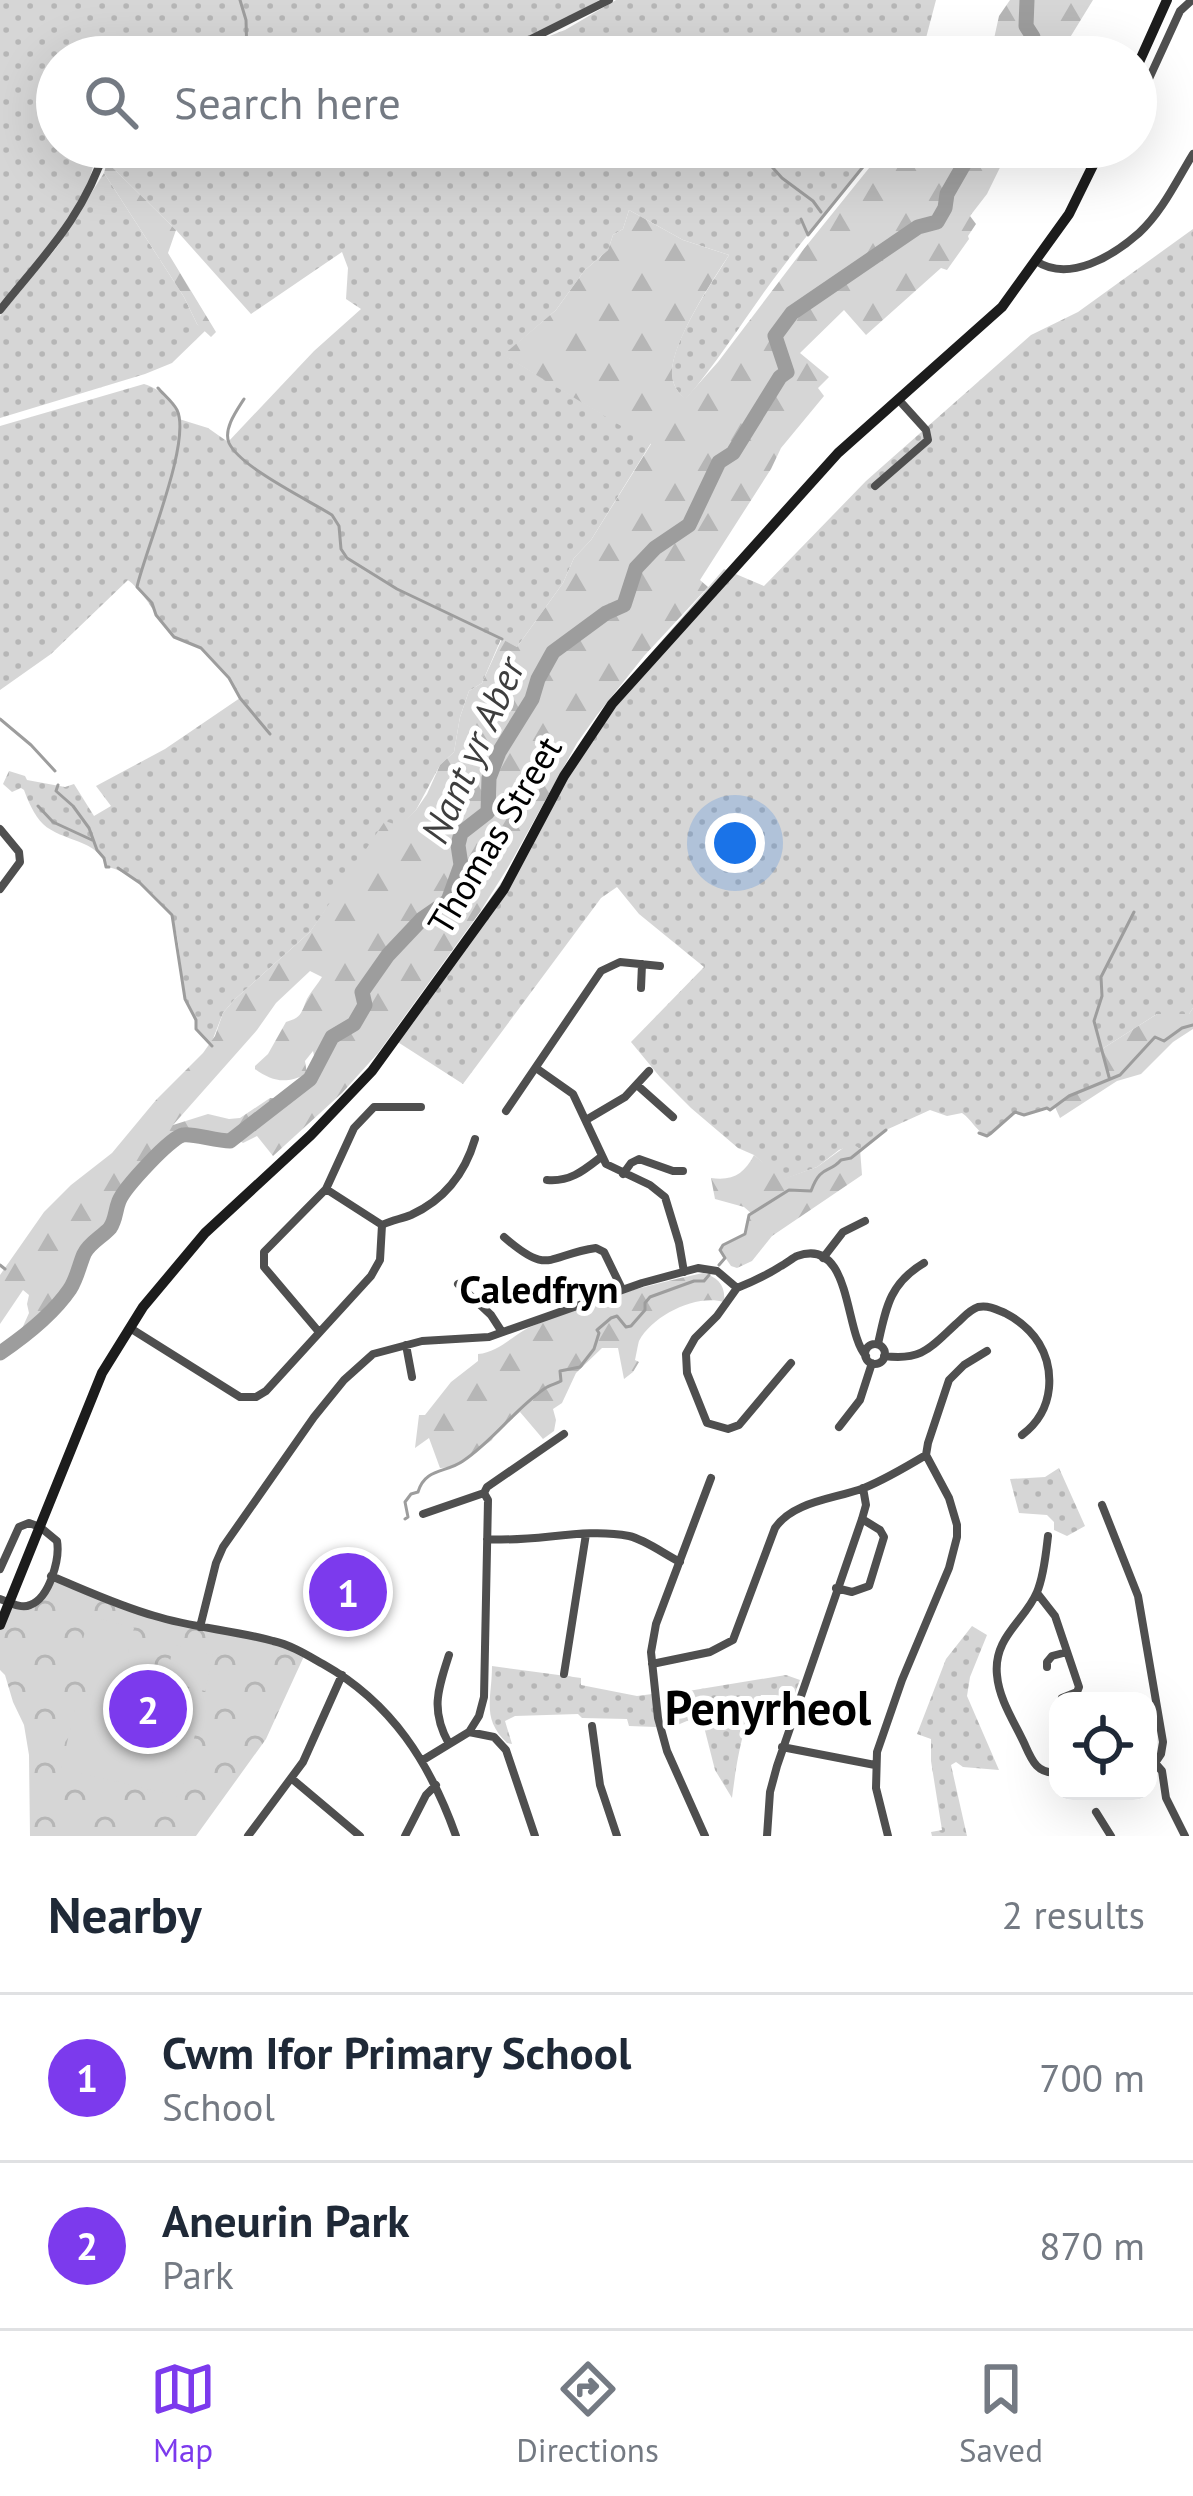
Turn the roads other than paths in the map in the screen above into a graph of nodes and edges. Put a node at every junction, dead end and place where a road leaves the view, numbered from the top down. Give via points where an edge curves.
1 (609, 0) edge
2 (1167, 0) edge
3 (1192, 0) edge
4 (537, 36) edge
5 (1151, 36) edge
6 (1157, 61) edge
7 (1193, 154) edge
8 (100, 168) edge
9 (1093, 168) edge
10 (1036, 262) junction
11 (0, 310) edge
12 (898, 399) junction
13 (875, 486) dead end
14 (0, 829) edge
15 (0, 889) edge
16 (642, 964) junction
17 (660, 966) dead end
18 (641, 988) dead end
19 (536, 1068) junction
20 (649, 1071) dead end
21 (637, 1085) junction
22 (421, 1107) dead end
23 (506, 1111) dead end
24 (673, 1117) dead end
25 (586, 1120) junction
26 (475, 1139) dead end
27 (602, 1157) junction
28 (683, 1171) dead end
29 (623, 1174) junction
30 (547, 1180) dead end
31 (326, 1189) junction
32 (866, 1221) dead end
33 (382, 1225) junction
34 (504, 1242) dead end
35 (824, 1258) junction
36 (923, 1263) dead end
37 (684, 1272) junction
38 (458, 1284) dead end
39 (736, 1288) junction
40 (622, 1289) junction
41 (129, 1327) junction
42 (319, 1332) junction
43 (502, 1332) junction
44 (406, 1345) junction
45 (987, 1351) dead end
46 (871, 1352) junction
47 (791, 1364) dead end
48 (412, 1377) dead end
49 (839, 1426) dead end
50 (563, 1434) dead end
51 (1022, 1435) dead end
52 (926, 1455) junction
53 (711, 1478) dead end
54 (862, 1488) junction
55 (484, 1493) junction
56 (1102, 1504) dead end
57 (423, 1514) dead end
58 (862, 1519) junction
59 (40, 1528) junction
60 (586, 1534) junction
61 (1048, 1536) dead end
62 (488, 1539) junction
63 (3, 1557) edge
64 (680, 1562) junction
65 (0, 1569) edge
66 (51, 1576) junction
67 (836, 1588) junction
68 (1037, 1593) junction
69 (5, 1600) edge
70 (0, 1624) edge
71 (200, 1627) junction
72 (1067, 1652) junction
73 (448, 1654) dead end
74 (652, 1664) junction
75 (1047, 1667) dead end
76 (564, 1674) dead end
77 (342, 1675) junction
78 (1077, 1692) edge
79 (1156, 1692) edge
80 (1157, 1702) edge
81 (482, 1709) junction
82 (592, 1726) dead end
83 (469, 1732) junction
84 (494, 1737) junction
85 (449, 1744) junction
86 (782, 1747) junction
87 (1157, 1756) edge
88 (423, 1760) junction
89 (874, 1765) junction
90 (1157, 1767) edge
91 (1049, 1773) edge
92 (291, 1778) junction
93 (436, 1785) junction
94 (1096, 1812) dead end
95 (1118, 1824) dead end
96 (1109, 1833) edge
97 (248, 1836) edge
98 (359, 1836) edge
99 (405, 1836) edge
100 (456, 1836) edge
101 (535, 1836) edge
102 (617, 1836) edge
103 (705, 1836) edge
104 (767, 1836) edge
105 (887, 1836) edge
106 (1185, 1836) edge

1 - 4 street
2 - 5 main road
3 - 6 street
7 - 10 street via 1149,221 1111,253 1061,271
8 - 11 street via 55,244
9 - 10 main road, Thomas Street
10 - 12 main road, Thomas Street via 1002,307
12 - 13 street via 928,440
12 - 41 main road, Thomas Street via 838,453 632,680 564,776 504,889 395,1043 205,1233
14 - 15 street via 20,862
16 - 17 street
16 - 18 street
16 - 19 street via 601,971
19 - 23 street
19 - 25 street via 573,1094
20 - 21 street
21 - 24 street
21 - 25 street
22 - 31 street via 374,1107 354,1128
25 - 27 street
26 - 33 street via 461,1176
27 - 29 street
27 - 30 street via 572,1178
28 - 29 street via 639,1159
29 - 37 street via 665,1197
31 - 33 street
31 - 42 street via 262,1260
32 - 35 street via 843,1232
33 - 42 street via 378,1266
34 - 40 street via 544,1262 596,1248
35 - 39 street via 796,1256
35 - 46 street via 839,1271 860,1349
36 - 46 street via 897,1283
37 - 39 street via 712,1269
37 - 40 street
38 - 43 street
39 - 47 street via 686,1354 707,1423 739,1425
40 - 43 street
41 - 42 street via 245,1398 266,1391
41 - 59 main road, Thomas Street via 102,1373
43 - 44 street
44 - 48 street
44 - 71 street via 362,1362 314,1418 223,1547
45 - 52 street via 950,1380
46 - 49 street via 860,1400
46 - 51 street via 922,1354 976,1308 1024,1323 1049,1382 1040,1417
50 - 55 street
52 - 54 street
52 - 89 street via 954,1511 956,1550
53 - 64 street
54 - 58 street
54 - 74 street via 781,1520 729,1644
55 - 57 street
55 - 62 street
56 - 79 street via 1138,1596
58 - 67 street
58 - 67 street via 884,1537 869,1586
59 - 63 street via 19,1527
59 - 66 street via 57,1541
59 - 69 main road, Thomas Street
60 - 62 street
60 - 64 street via 633,1537
60 - 76 street
61 - 68 street
62 - 81 street
63 - 65 street
64 - 74 street via 656,1624
66 - 69 street via 36,1602
66 - 71 street
67 - 86 street
68 - 72 street via 1051,1607
68 - 91 street via 1004,1641 997,1678 1031,1758
69 - 70 main road, Thomas Street
71 - 77 street via 273,1640
72 - 75 street
72 - 78 street
73 - 85 street via 436,1702
74 - 103 street via 667,1751
77 - 88 street via 383,1709
77 - 92 street
80 - 87 street
81 - 83 street
81 - 84 street
82 - 102 street
83 - 84 street
83 - 85 street
84 - 101 street via 509,1755
85 - 88 street
86 - 89 street
86 - 104 street
88 - 93 street
89 - 105 street
90 - 106 street
92 - 97 street
92 - 98 street
93 - 99 street
93 - 100 street
94 - 96 street
95 - 96 street

